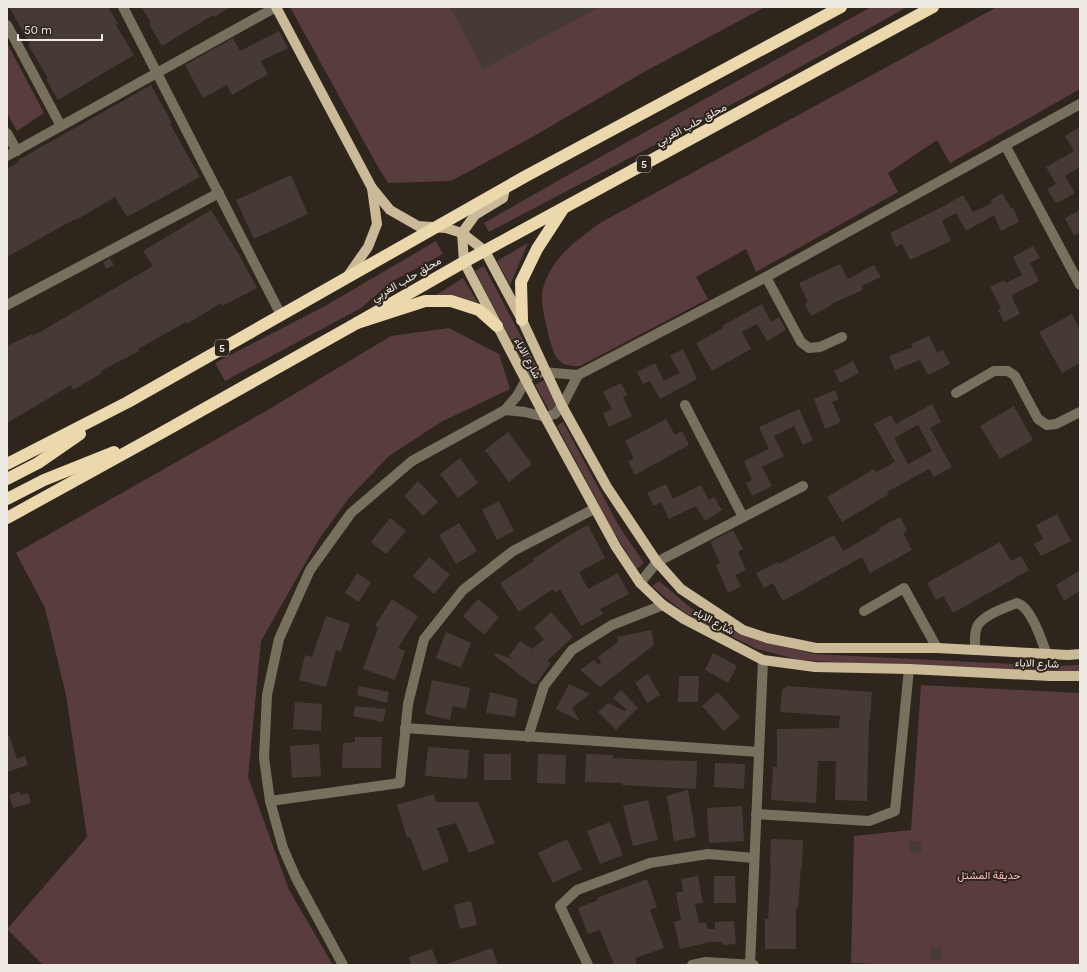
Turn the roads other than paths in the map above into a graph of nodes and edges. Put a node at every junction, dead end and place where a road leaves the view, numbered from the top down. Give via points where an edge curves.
1 (123, 7) edge
2 (276, 7) edge
3 (841, 7) edge
4 (933, 7) edge
5 (7, 25) edge
6 (156, 73) junction
7 (1080, 104) edge
8 (60, 126) junction
9 (7, 133) edge
10 (1005, 145) junction
11 (17, 151) junction
12 (7, 156) edge
13 (372, 188) junction
14 (505, 188) junction
15 (219, 193) junction
16 (564, 207) junction
17 (435, 227) junction
18 (462, 233) junction
19 (484, 251) junction
20 (464, 262) junction
21 (766, 277) junction
22 (346, 278) junction
23 (1080, 285) edge
24 (7, 305) edge
25 (281, 315) junction
26 (522, 320) junction
27 (357, 323) junction
28 (497, 326) junction
29 (842, 337) dead end
30 (546, 372) junction
31 (578, 375) junction
32 (526, 380) junction
33 (956, 393) dead end
34 (128, 402) junction
35 (685, 405) dead end
36 (562, 406) junction
37 (504, 410) junction
38 (1080, 412) edge
39 (545, 417) junction
40 (163, 432) junction
41 (7, 464) edge
42 (7, 480) edge
43 (803, 486) dead end
44 (7, 499) edge
45 (594, 509) junction
46 (743, 517) junction
47 (7, 518) edge
48 (657, 562) junction
49 (640, 583) junction
50 (662, 605) junction
51 (864, 610) dead end
52 (937, 648) junction
53 (975, 649) junction
54 (1047, 654) junction
55 (1080, 654) edge
56 (763, 660) junction
57 (909, 669) junction
58 (1080, 676) edge
59 (405, 728) junction
60 (528, 737) junction
61 (759, 752) junction
62 (270, 800) junction
63 (756, 814) junction
64 (754, 858) junction
65 (343, 965) edge
66 (588, 965) edge
67 (692, 965) edge
68 (750, 965) edge
69 (754, 965) edge

1 - 6 street
2 - 6 street
2 - 13 main road
3 - 14 highway, 5
4 - 16 highway, محلق حلب الغربي / 5
5 - 8 street
6 - 8 street
6 - 15 street
7 - 10 street
8 - 11 street
9 - 11 street
10 - 21 street
10 - 23 street
11 - 12 street
13 - 17 main road via 390,210 418,226
13 - 22 main road via 377,224 368,247
14 - 17 highway, 5
14 - 18 main road via 503,198 475,215
15 - 24 street
15 - 25 street
16 - 19 highway, محلق حلب الغربي / 5
16 - 26 highway via 537,249 520,282
17 - 18 main road
17 - 22 highway, 5
18 - 19 main road
18 - 20 main road
19 - 20 highway, محلق حلب الغربي / 5
19 - 26 main road, شارع الاباء
20 - 27 highway, محلق حلب الغربي / 5
20 - 28 main road, شارع الاباء
21 - 29 street via 801,342 809,348 820,347
21 - 31 street
22 - 25 highway, 5
25 - 34 highway, 5
26 - 30 main road, شارع الاباء
27 - 28 highway via 425,301 451,301 479,310
27 - 40 highway, 5
28 - 32 main road, شارع الاباء
30 - 31 street
30 - 32 street via 534,373
30 - 36 main road, شارع الاباء
31 - 36 street
32 - 37 street via 517,396
32 - 39 main road, شارع الاباء
33 - 38 street via 994,371 1008,371 1016,376 1038,419 1047,425 1056,424
34 - 41 highway, 5
34 - 42 highway, 5
35 - 46 street
36 - 39 street via 555,414
36 - 48 main road, شارع الاباء via 607,487
37 - 39 street
37 - 62 street via 412,461 351,513 310,570 279,639 267,694 264,758
39 - 45 main road, شارع الاباء
40 - 44 highway, 5 via 44,480
40 - 47 highway, 5
43 - 46 street
45 - 49 main road, شارع الاباء
45 - 59 street via 513,551 463,590 424,639 408,704
46 - 48 street
48 - 49 street
48 - 52 main road, شارع الاباء via 681,588 743,630 767,638 816,648
49 - 50 main road, شارع الاباء
50 - 56 main road, شارع الاباء
50 - 60 street via 612,625 572,650 544,686
51 - 52 street via 904,588
52 - 53 main road, شارع الاباء
53 - 54 main road, شارع الاباء
53 - 54 street via 975,635 981,621 1017,603 1027,610 1033,620
54 - 55 main road, شارع الاباء
56 - 57 main road, شارع الاباء via 815,667
56 - 61 street
57 - 58 main road, شارع الاباء
57 - 63 street via 895,811 869,821
59 - 60 street
59 - 62 street via 400,783
60 - 61 street
61 - 63 street
62 - 65 street via 289,863
63 - 64 street
64 - 66 street via 708,854 650,863 577,890 560,906
64 - 68 street
67 - 68 street via 706,962
68 - 69 street

